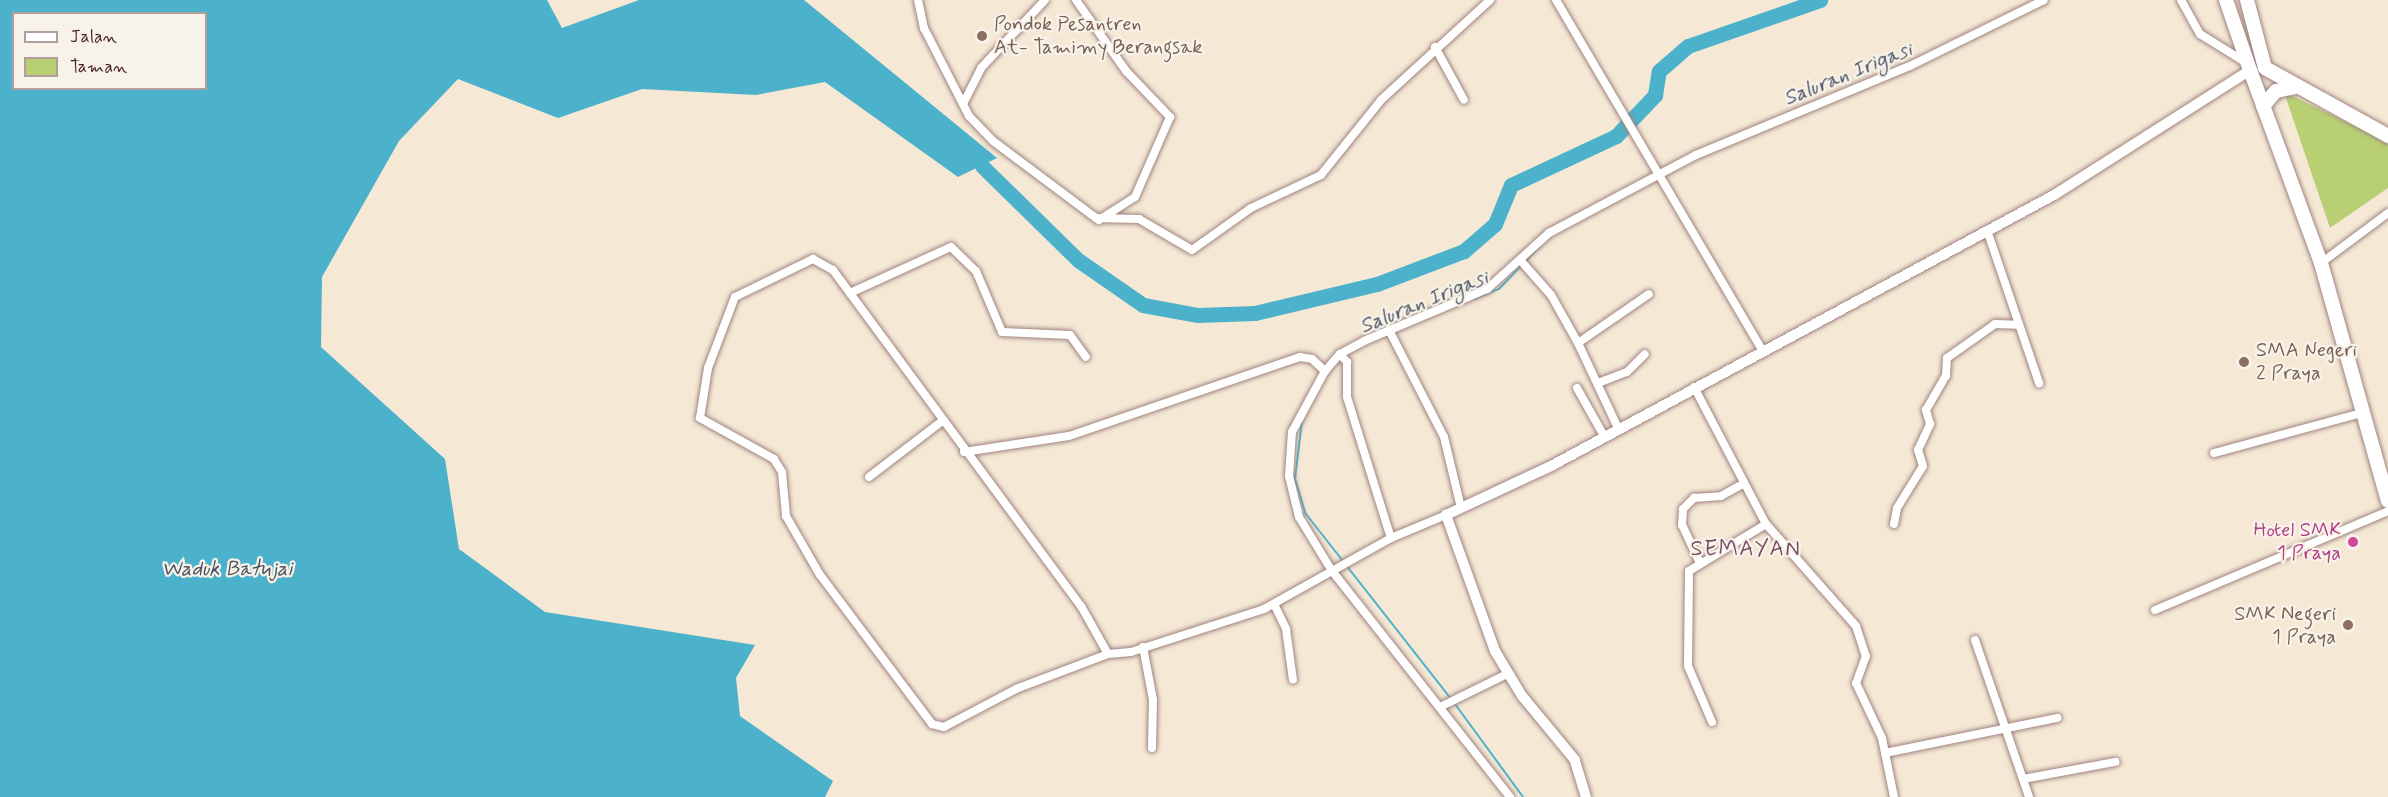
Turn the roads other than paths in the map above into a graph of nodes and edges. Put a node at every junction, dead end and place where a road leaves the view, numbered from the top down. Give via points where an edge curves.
1 (918, 0) edge
2 (1045, 0) edge
3 (1076, 0) edge
4 (1490, 0) edge
5 (1556, 0) edge
6 (2044, 0) edge
7 (2181, 0) edge
8 (2226, 0) edge
9 (2247, 0) edge
10 (1435, 47) junction
11 (2249, 67) junction
12 (2295, 87) junction
13 (1464, 100) dead end
14 (964, 102) junction
15 (2264, 106) junction
16 (2388, 135) edge
17 (1661, 175) junction
18 (2388, 213) edge
19 (1099, 220) junction
20 (1987, 230) junction
21 (1523, 263) junction
22 (2322, 263) junction
23 (850, 293) junction
24 (1649, 294) dead end
25 (2019, 325) junction
26 (1390, 331) junction
27 (1578, 343) junction
28 (1762, 350) junction
29 (1645, 354) dead end
30 (1086, 357) dead end
31 (1343, 357) junction
32 (1325, 371) junction
33 (1598, 383) junction
34 (2039, 383) dead end
35 (1694, 387) junction
36 (1578, 388) dead end
37 (2365, 412) junction
38 (941, 422) junction
39 (1618, 428) junction
40 (1604, 436) junction
41 (964, 452) junction
42 (2214, 453) dead end
43 (869, 477) dead end
44 (1744, 483) junction
45 (2388, 501) edge
46 (1461, 508) junction
47 (2388, 511) edge
48 (1446, 515) junction
49 (1766, 524) junction
50 (1894, 524) dead end
51 (1392, 538) junction
52 (1699, 561) junction
53 (1333, 571) junction
54 (1274, 604) junction
55 (2155, 610) dead end
56 (1975, 640) dead end
57 (1143, 647) junction
58 (1108, 654) junction
59 (1507, 674) junction
60 (1293, 680) dead end
61 (1440, 707) junction
62 (2056, 718) dead end
63 (1712, 722) dead end
64 (2005, 729) junction
65 (1152, 748) dead end
66 (1886, 753) junction
67 (2115, 762) dead end
68 (2024, 779) junction
69 (1510, 797) edge
70 (1586, 797) edge
71 (1894, 797) edge
72 (2030, 797) edge

1 - 14 street via 924,28
2 - 14 street via 981,68
3 - 19 street via 1126,71 1170,117 1135,197
4 - 10 street
5 - 17 street
6 - 17 street via 1910,66 1779,116
7 - 11 street via 2200,34
8 - 11 main road
9 - 12 main road via 2265,68
10 - 13 street
10 - 19 street via 1381,100 1321,175 1251,208 1195,249 1139,219
11 - 15 main road
11 - 20 street via 2054,195
12 - 15 main road via 2276,91
12 - 16 main road
14 - 19 street via 971,120 993,141
15 - 22 main road
17 - 21 street via 1555,230
17 - 28 street
18 - 22 street
20 - 25 street
20 - 28 street
21 - 26 street via 1487,289
21 - 27 street
22 - 37 main road
23 - 30 street via 951,247 976,271 1002,332 1070,335
23 - 38 street
23 - 58 street via 833,270 813,259 735,297 708,368 699,414 704,424 774,459 782,472 786,516 820,575 932,724 944,727 1016,689
24 - 27 street
25 - 34 street
25 - 50 street via 1995,324 1947,358 1946,376 1926,410 1930,424 1918,450 1923,466 1897,508
26 - 31 street
26 - 46 street via 1444,437
27 - 33 street
28 - 35 street
29 - 33 street via 1627,372
31 - 32 street
31 - 51 street via 1347,397
32 - 41 street via 1308,357 1300,357 1080,433
32 - 53 street via 1294,425 1289,476 1303,526
33 - 39 street
35 - 39 street
35 - 44 street
36 - 40 street
37 - 42 street
37 - 45 main road
38 - 41 street
38 - 43 street
39 - 40 street
40 - 46 street
41 - 58 street via 1075,598
44 - 49 street
44 - 52 street via 1721,496 1694,498 1683,509 1682,525
46 - 48 street
47 - 55 street
48 - 51 street
48 - 59 street
49 - 52 street
49 - 66 street via 1856,626 1866,656 1856,681
51 - 53 street
52 - 63 street via 1688,575 1688,666
53 - 54 street
53 - 61 street
54 - 57 street
54 - 60 street via 1287,629
56 - 64 street
57 - 58 street
57 - 65 street via 1153,700
59 - 61 street
59 - 70 street via 1568,749
61 - 69 street
62 - 64 street
64 - 66 street
64 - 68 street
66 - 71 street via 1886,777
67 - 68 street
68 - 72 street

